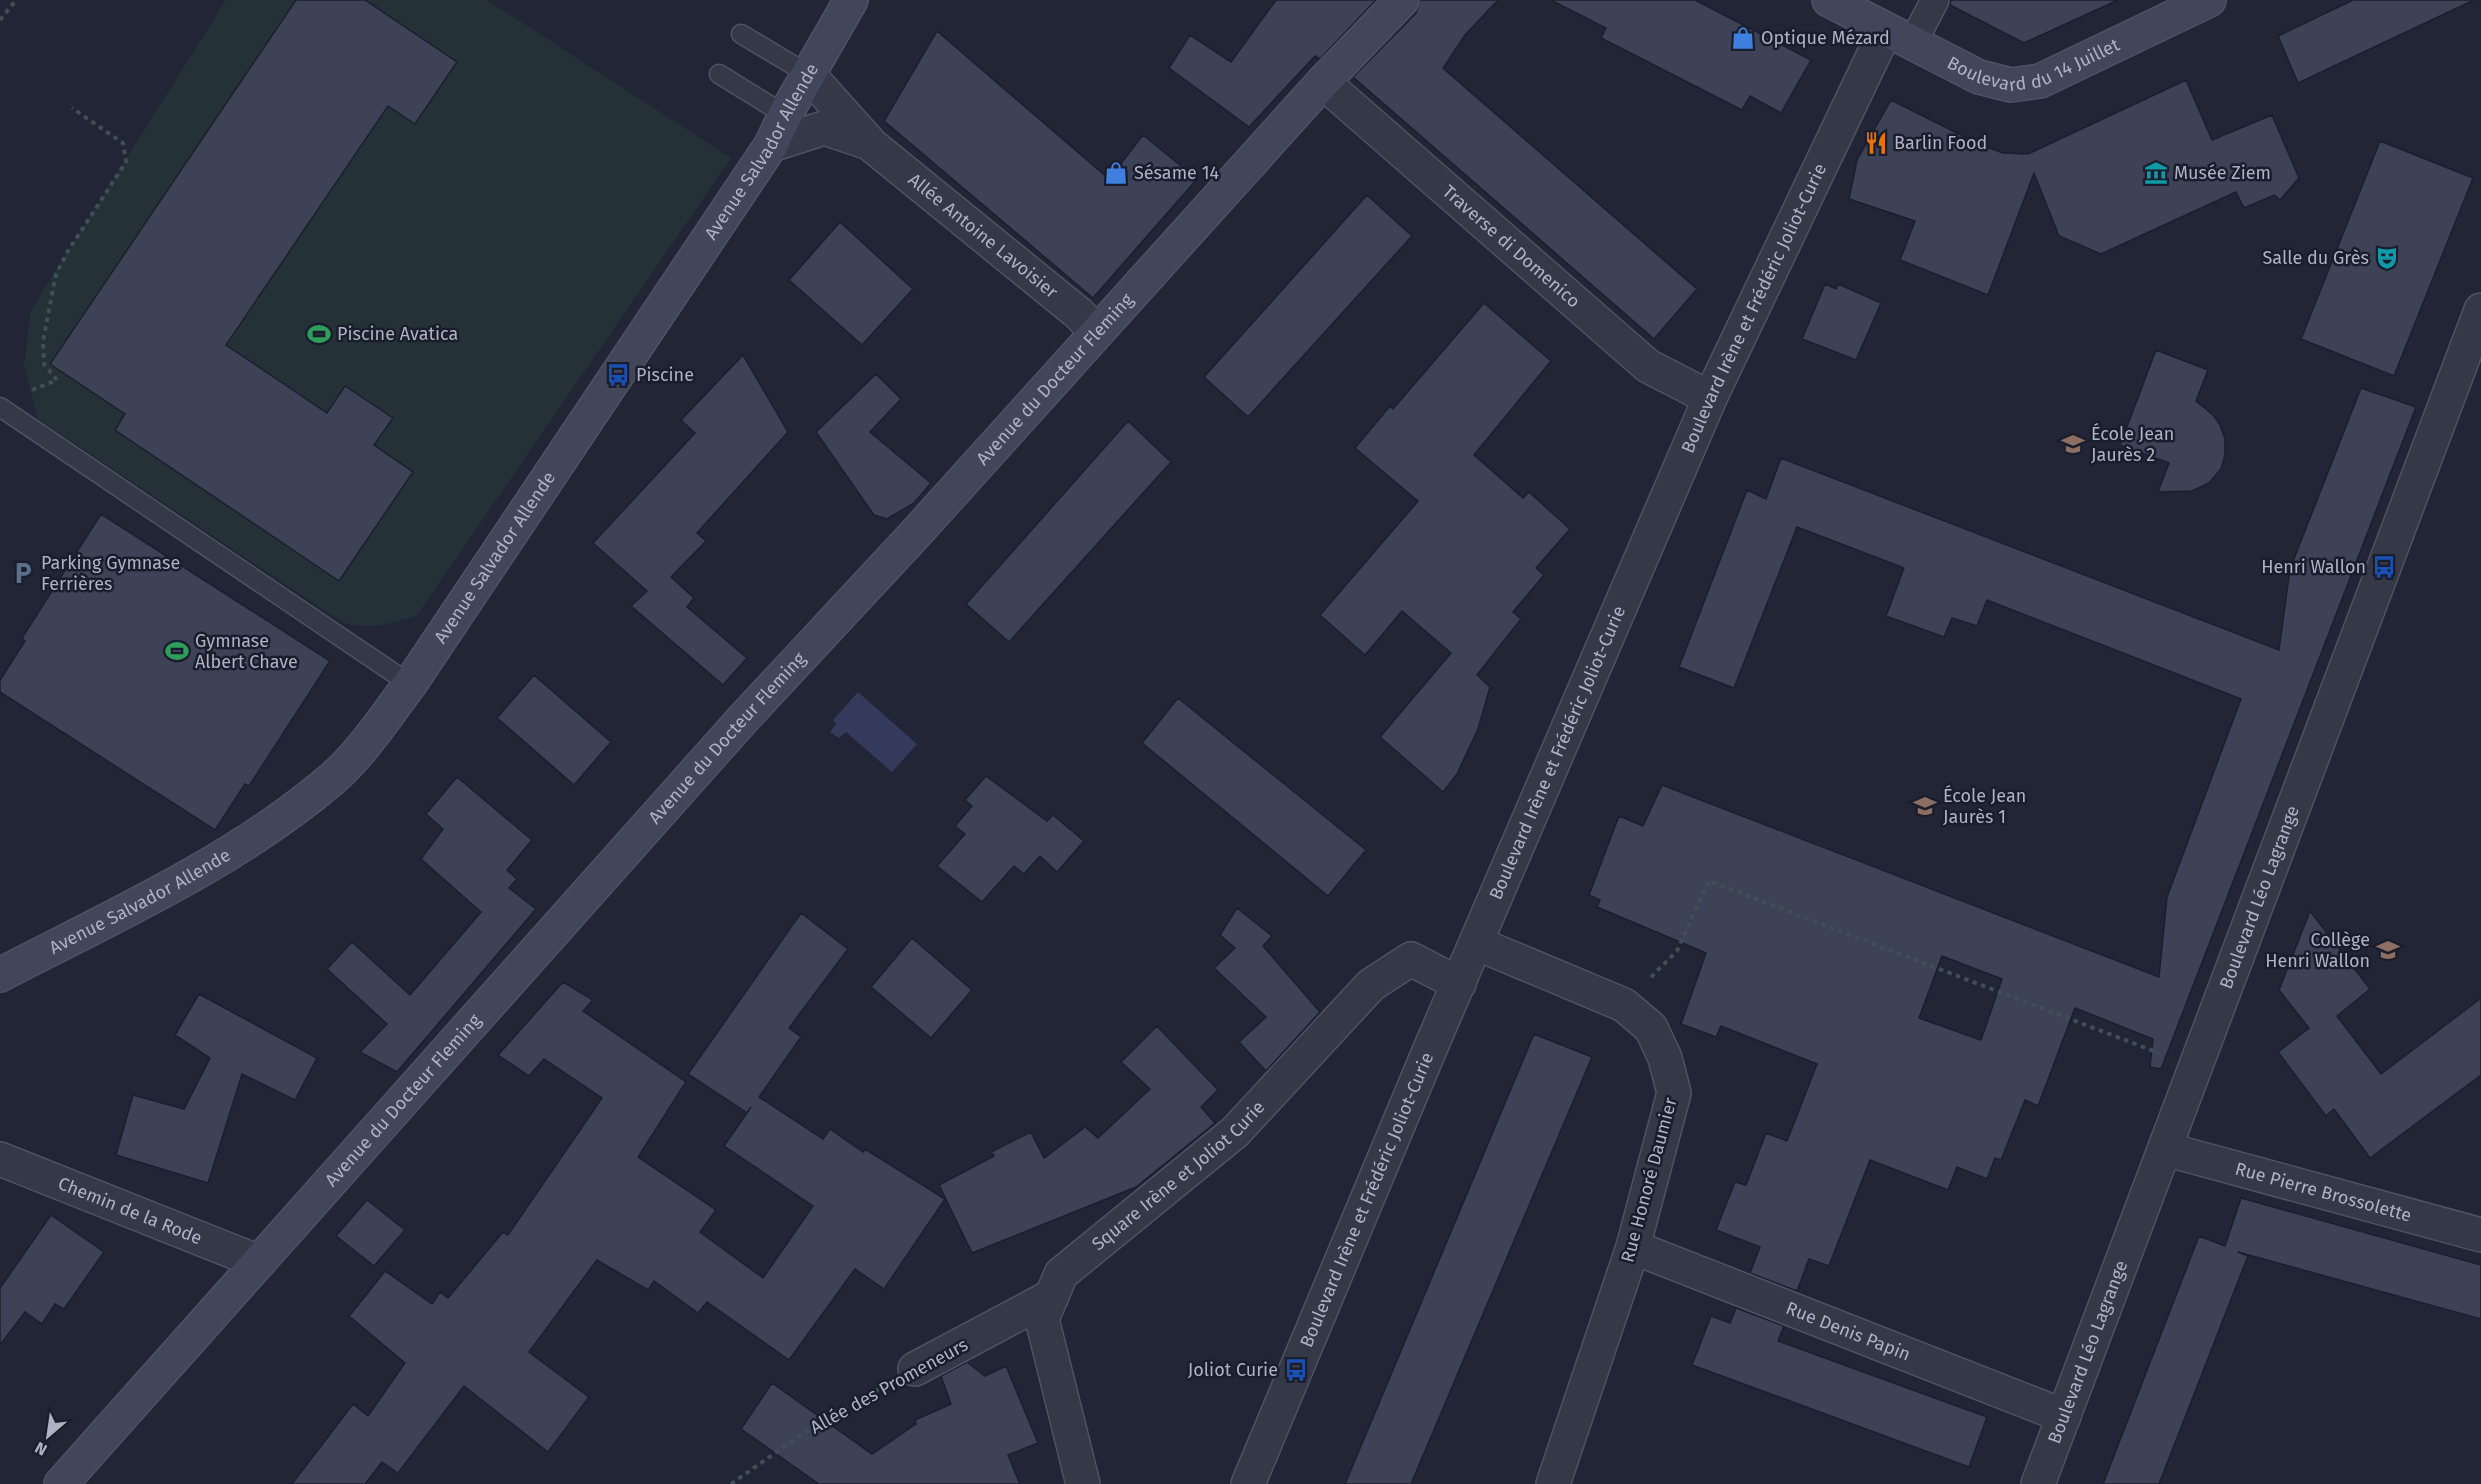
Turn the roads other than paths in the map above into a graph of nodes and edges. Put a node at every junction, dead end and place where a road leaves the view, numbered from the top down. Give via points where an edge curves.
1 (851, 0) edge
2 (1402, 0) edge
3 (1829, 0) edge
4 (1935, 0) edge
5 (2209, 0) edge
6 (741, 34) dead end
7 (1898, 37) junction
8 (719, 74) dead end
9 (808, 74) junction
10 (1323, 82) junction
11 (785, 115) junction
12 (869, 143) junction
13 (771, 146) junction
14 (2481, 310) edge
15 (1096, 332) junction
16 (1710, 398) junction
17 (0, 407) edge
18 (410, 684) junction
19 (1476, 943) junction
20 (0, 975) edge
21 (1459, 984) junction
22 (2165, 1149) junction
23 (0, 1159) edge
24 (2481, 1235) edge
25 (1633, 1247) junction
26 (259, 1262) junction
27 (1052, 1296) junction
28 (915, 1369) road end
29 (2064, 1416) junction
30 (61, 1484) edge
31 (1083, 1484) edge
32 (1248, 1484) edge
33 (1553, 1484) edge
34 (2038, 1484) edge

1 - 9 main road, Avenue Salvador Allende
2 - 10 main road, Avenue du Docteur Fleming
3 - 7 main road, Boulevard du 14 Juillet
4 - 7 street
5 - 7 main road, Boulevard du 14 Juillet via 2040,81 2011,86 1979,77
6 - 9 lane
7 - 16 street, Boulevard Irène et Frédéric Joliot-Curie
8 - 11 lane
9 - 11 main road, Avenue Salvador Allende
9 - 12 street, Allée Antoine Lavoisier
10 - 15 main road, Avenue du Docteur Fleming
10 - 16 street, Traverse di Domenico via 1648,366
11 - 13 main road, Avenue Salvador Allende
12 - 13 street, Allée Antoine Lavoisier via 824,128
12 - 15 street, Allée Antoine Lavoisier via 1078,313
13 - 18 main road, Avenue Salvador Allende
14 - 22 street, Boulevard Léo Lagrange
15 - 26 main road, Avenue du Docteur Fleming via 925,524 743,719
16 - 19 street, Boulevard Irène et Frédéric Joliot-Curie
17 - 18 lane
18 - 20 main road, Avenue Salvador Allende via 333,778 247,842
19 - 21 street, Boulevard Irène et Frédéric Joliot-Curie
19 - 25 street, Rue Honoré Daumier via 1624,1005 1651,1028 1665,1058 1674,1093
21 - 27 street, Square Irène et Joliot Curie via 1411,959 1371,985 1235,1132 1061,1274
21 - 32 street, Boulevard Irène et Frédéric Joliot-Curie
22 - 24 street, Rue Pierre Brossolette
22 - 29 street, Boulevard Léo Lagrange
23 - 26 street, Chemin de la Rode
25 - 29 street, Rue Denis Papin
25 - 33 street, Rue Honoré Daumier
26 - 30 main road, Avenue du Docteur Fleming
27 - 28 street, Allée des Promeneurs
27 - 31 street, Square Irène et Joliot Curie via 1042,1319
29 - 34 street, Boulevard Léo Lagrange

